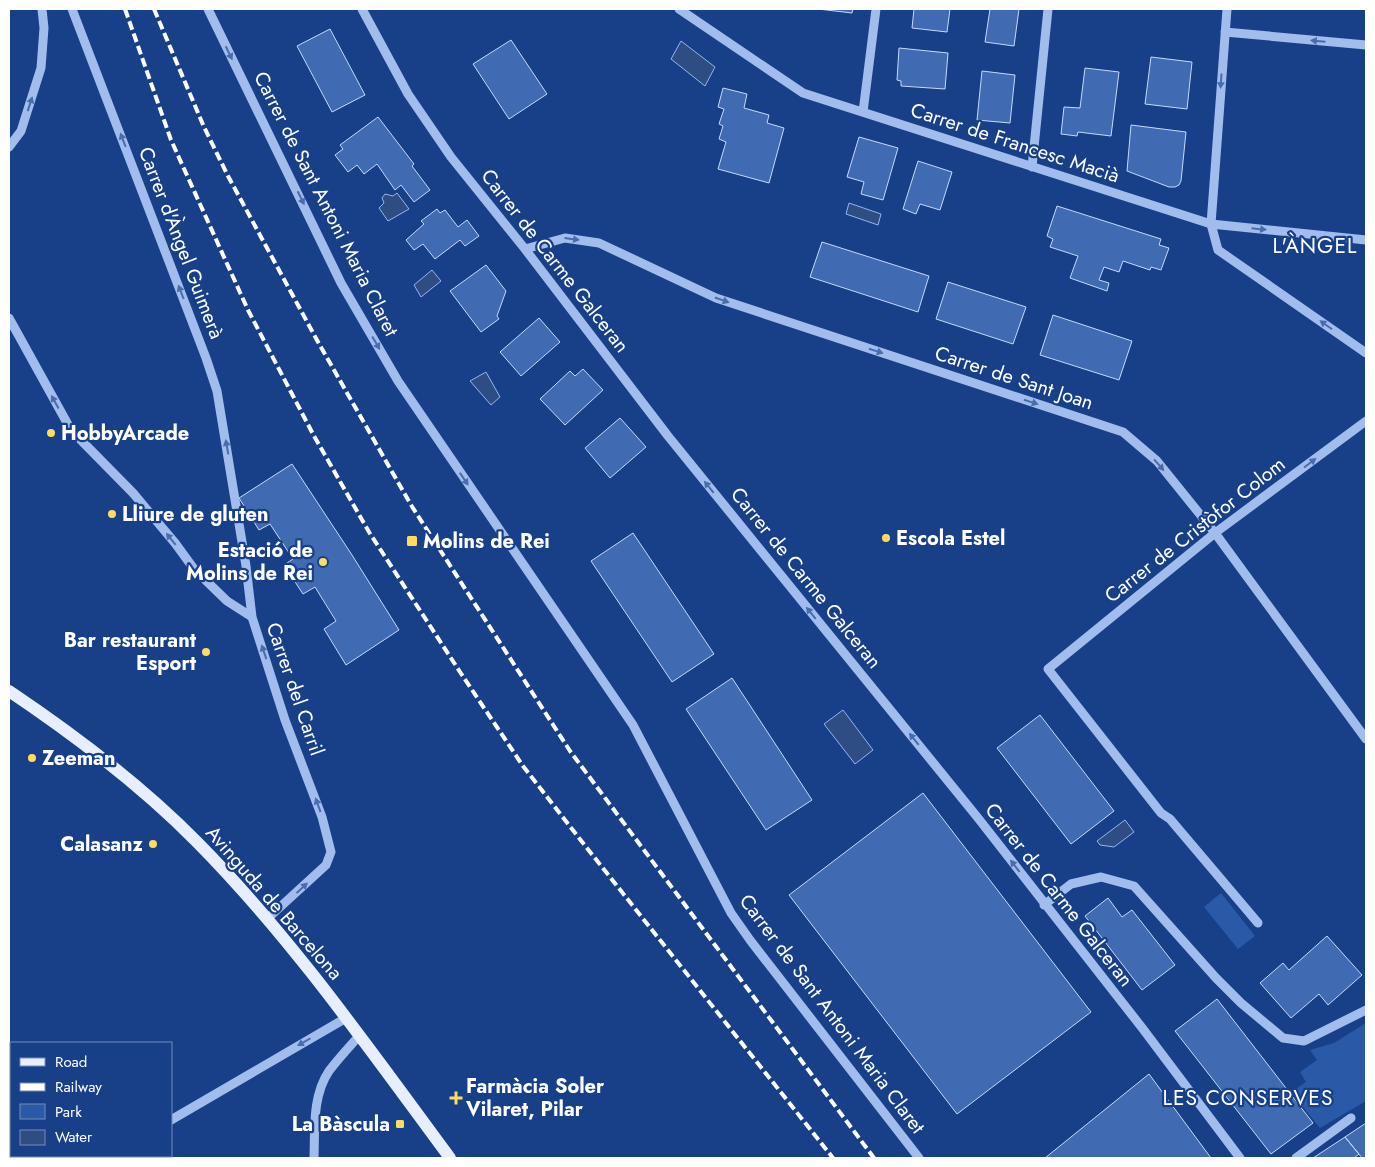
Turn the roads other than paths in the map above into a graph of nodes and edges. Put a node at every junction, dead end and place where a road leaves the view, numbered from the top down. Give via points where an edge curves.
1 (42, 9) edge
2 (72, 9) edge
3 (208, 9) edge
4 (362, 9) edge
5 (679, 9) edge
6 (876, 9) edge
7 (1048, 9) edge
8 (1227, 9) edge
9 (1225, 32) junction
10 (1366, 45) edge
11 (863, 112) junction
12 (9, 147) edge
13 (1032, 167) junction
14 (1211, 224) junction
15 (1366, 240) edge
16 (525, 250) junction
17 (9, 318) edge
18 (1366, 353) edge
19 (1366, 421) edge
20 (1215, 533) junction
21 (252, 617) junction
22 (9, 691) edge
23 (1366, 739) edge
24 (1044, 905) junction
25 (267, 919) junction
26 (1258, 922) dead end
27 (1366, 1010) edge
28 (346, 1018) junction
29 (359, 1036) junction
30 (1351, 1118) dead end
31 (172, 1119) edge
32 (314, 1158) edge
33 (450, 1158) edge
34 (919, 1158) edge
35 (1240, 1158) edge
36 (1296, 1158) edge

12 -> 1 street via 21,130 42,68
21 -> 2 street, Carrer d'Àngel Guimerà via 217,391
3 -> 34 street, Carrer de Sant Antoni Maria Claret via 341,283 398,381 634,725 731,913
4 - 16 street, Carrer de Carme Galceran via 428,126
5 - 11 street, Carrer de Francesc Macià via 803,93
6 - 11 street
7 - 13 street
8 - 9 street
10 -> 9 street
9 -> 14 street
11 - 13 street, Carrer de Francesc Macià
13 - 14 street, Carrer de Francesc Macià
14 -> 15 street, Carrer de Francesc Macià
18 -> 14 street via 1218,250
16 -> 20 street, Carrer de Sant Joan via 565,238 599,243 716,298 1123,432 1157,461
24 -> 16 street, Carrer de Carme Galceran via 948,781 668,436
21 -> 17 street, Carrer del Carril via 227,601 194,569 133,492 71,430
20 -> 19 street, Carrer de Cristòfor Colom
20 - 23 street, Carrer de Sant Joan
20 - 26 street, Carrer de Cristòfor Colom via 1048,669 1161,813 1170,819
25 -> 21 street, Carrer del Carril via 326,865 331,852 322,817 285,720
22 - 25 main road, Avinguda de Barcelona via 112,764 197,842
24 - 27 street via 1071,884 1086,880 1101,877 1134,886 1216,978 1283,1038 1304,1042
24 - 35 street, Carrer de Carme Galceran
25 - 28 main road, Avinguda de Barcelona
28 - 29 main road, Avinguda de Barcelona
28 -> 31 street
29 - 32 street via 328,1073 320,1090
29 - 33 main road, Avinguda de Barcelona
30 - 36 street

